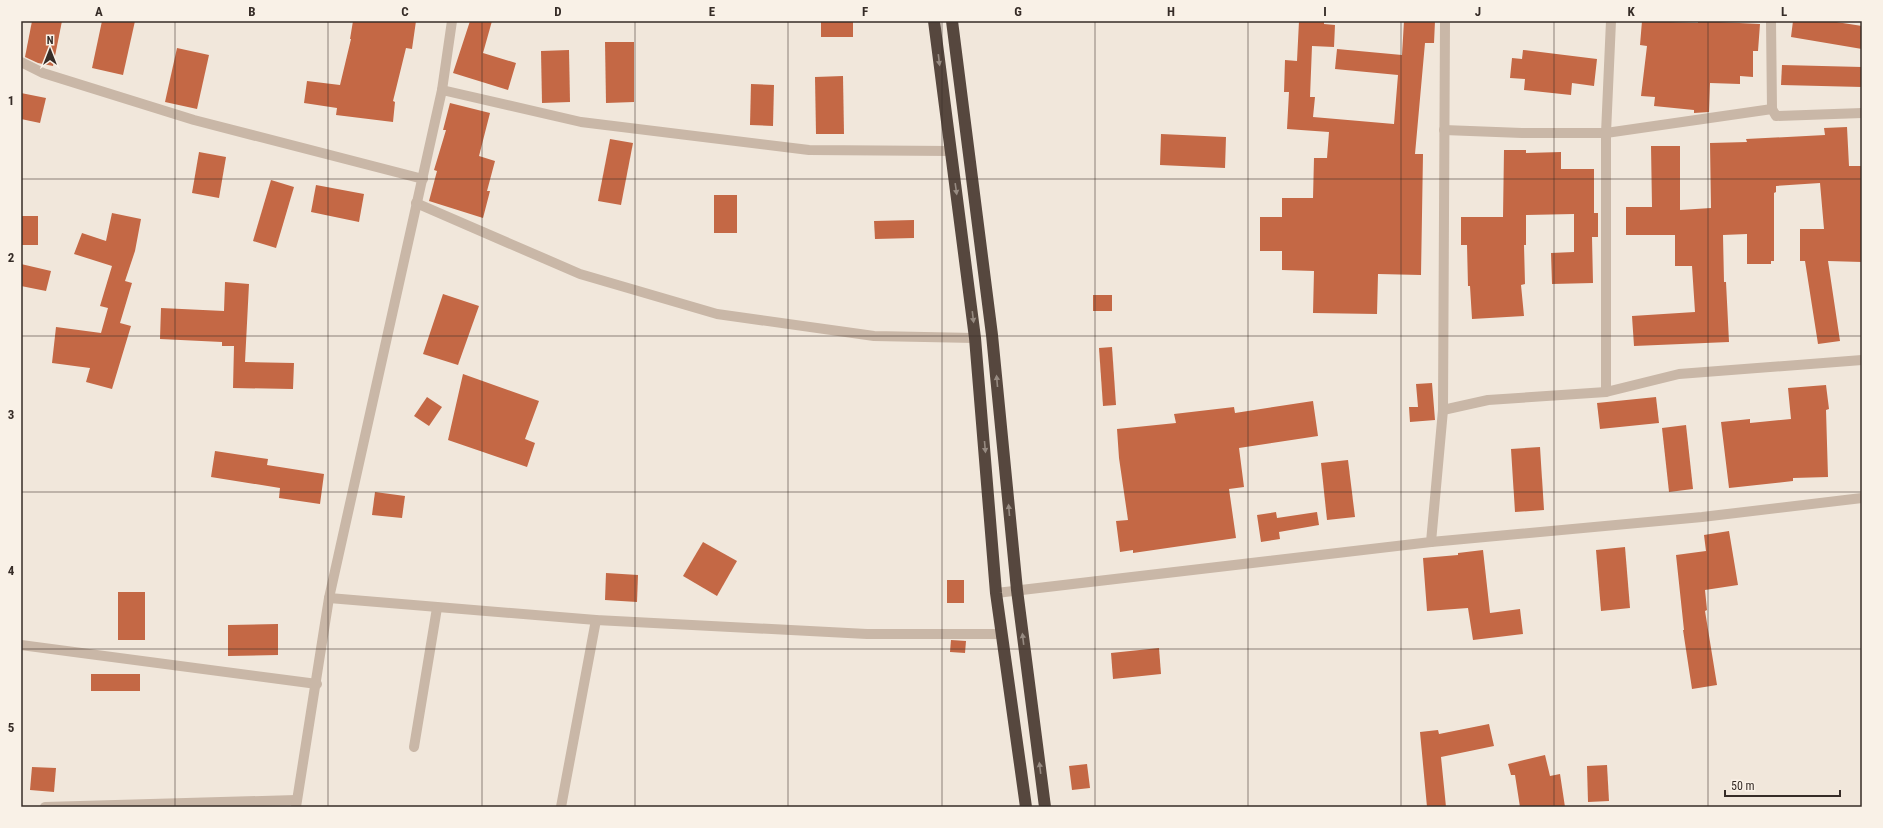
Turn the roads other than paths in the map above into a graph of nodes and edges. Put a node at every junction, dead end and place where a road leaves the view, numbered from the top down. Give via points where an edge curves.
1 (452, 21) edge
2 (934, 21) edge
3 (952, 21) edge
4 (1445, 21) edge
5 (1611, 21) edge
6 (1771, 21) edge
7 (21, 62) edge
8 (442, 90) junction
9 (1772, 109) junction
10 (1862, 113) edge
11 (1444, 130) junction
12 (1606, 133) junction
13 (951, 151) junction
14 (422, 179) junction
15 (416, 203) junction
16 (975, 338) junction
17 (1862, 360) edge
18 (1606, 392) junction
19 (1443, 410) junction
20 (1862, 498) edge
21 (1431, 542) junction
22 (1017, 590) junction
23 (996, 592) junction
24 (330, 598) junction
25 (437, 608) junction
26 (596, 620) junction
27 (1002, 634) junction
28 (21, 645) edge
29 (317, 684) junction
30 (414, 747) dead end
31 (296, 804) edge
32 (45, 807) edge
33 (561, 807) edge
34 (1026, 807) edge
35 (1045, 807) edge

1 - 8 street
2 -> 13 highway
22 -> 3 highway via 992,335
4 - 11 street
5 - 12 street
6 - 9 street
7 - 14 street via 43,73 194,120
8 - 13 street via 581,122 809,150
8 - 14 street
9 - 10 street via 1776,116
9 - 12 street
11 - 12 street
11 - 19 street
12 - 18 street
13 -> 16 highway
14 - 15 street
15 - 16 street via 580,274 717,314 874,336
15 - 24 street
16 -> 23 highway
17 - 18 street via 1679,374
18 - 19 street via 1488,400
19 - 21 street
20 - 21 street via 1702,517
21 - 22 street
22 - 23 street
35 -> 22 highway
23 - 27 highway
24 - 25 street
24 - 29 street
25 - 26 street
25 - 30 street
26 - 27 street via 867,634
26 - 33 street
27 - 34 highway
28 - 29 street
29 - 31 street
31 - 32 street

